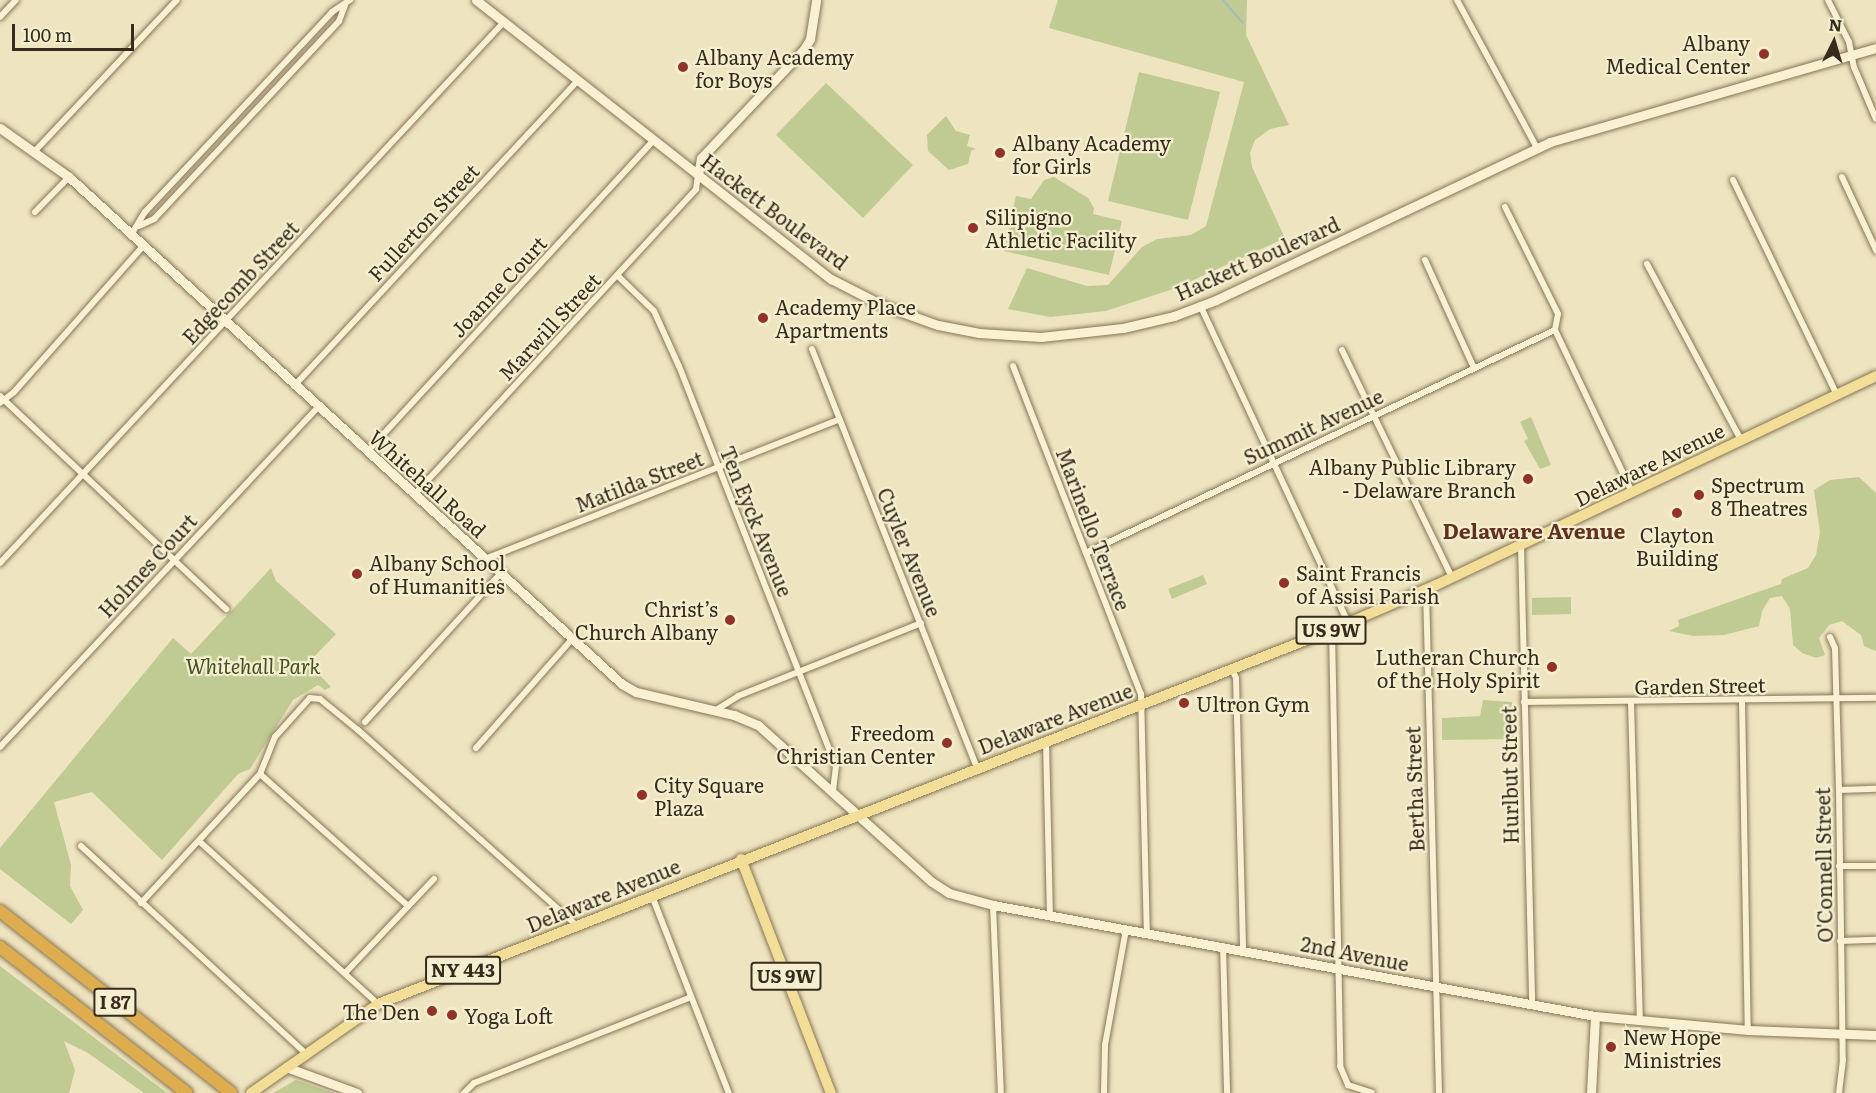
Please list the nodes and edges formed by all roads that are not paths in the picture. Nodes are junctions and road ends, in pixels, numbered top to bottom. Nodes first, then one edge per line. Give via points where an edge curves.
1 (16, 0) edge
2 (177, 0) edge
3 (476, 0) edge
4 (816, 0) edge
5 (1457, 0) edge
6 (1828, 0) edge
7 (347, 2) edge
8 (0, 17) edge
9 (504, 22) junction
10 (1876, 48) edge
11 (1851, 56) junction
12 (577, 81) junction
13 (1876, 119) edge
14 (0, 128) edge
15 (653, 141) junction
16 (1537, 148) junction
17 (35, 151) junction
18 (698, 175) junction
19 (69, 177) junction
20 (1842, 177) dead end
21 (1733, 180) dead end
22 (1504, 207) dead end
23 (35, 212) dead end
24 (139, 227) junction
25 (131, 234) junction
26 (143, 246) junction
27 (1876, 250) edge
28 (1425, 260) dead end
29 (1647, 264) dead end
30 (618, 276) junction
31 (1200, 305) junction
32 (226, 322) junction
33 (1555, 330) junction
34 (812, 349) dead end
35 (1342, 350) dead end
36 (1013, 366) dead end
37 (1474, 368) junction
38 (1876, 376) edge
39 (294, 386) junction
40 (1837, 395) junction
41 (1, 400) edge
42 (318, 407) junction
43 (1374, 416) junction
44 (838, 420) junction
45 (1741, 440) junction
46 (366, 452) junction
47 (1274, 464) junction
48 (718, 468) junction
49 (83, 475) junction
50 (1632, 492) junction
51 (413, 495) junction
52 (1521, 545) junction
53 (1086, 553) junction
54 (485, 559) junction
55 (174, 560) junction
56 (0, 563) edge
57 (501, 573) junction
58 (1452, 578) junction
59 (1426, 590) junction
60 (226, 609) dead end
61 (921, 623) junction
62 (1348, 623) junction
63 (1332, 630) junction
64 (1830, 637) dead end
65 (573, 638) junction
66 (1232, 669) junction
67 (799, 671) junction
68 (1876, 698) edge
69 (1836, 699) junction
70 (1742, 700) junction
71 (1524, 702) junction
72 (1631, 702) junction
73 (1142, 704) junction
74 (716, 711) junction
75 (365, 722) dead end
76 (1046, 741) junction
77 (0, 747) edge
78 (476, 748) dead end
79 (977, 768) junction
80 (260, 774) junction
81 (1876, 789) edge
82 (1839, 790) junction
83 (833, 791) junction
84 (859, 815) junction
85 (199, 841) junction
86 (81, 846) dead end
87 (741, 859) junction
88 (1839, 866) junction
89 (1876, 866) edge
90 (434, 879) dead end
91 (652, 896) junction
92 (141, 903) junction
93 (993, 905) junction
94 (408, 906) junction
95 (0, 911) edge
96 (1050, 916) junction
97 (576, 925) junction
98 (1126, 929) junction
99 (1147, 933) junction
100 (1876, 940) edge
101 (1840, 941) junction
102 (1223, 946) junction
103 (0, 947) edge
104 (1243, 950) junction
105 (1339, 969) junction
106 (346, 972) junction
107 (1436, 987) junction
108 (691, 998) junction
109 (378, 1004) junction
110 (1532, 1004) junction
111 (1595, 1016) junction
112 (1640, 1020) junction
113 (1748, 1030) junction
114 (1842, 1035) junction
115 (1876, 1035) edge
116 (305, 1053) junction
117 (286, 1067) junction
118 (187, 1093) edge
119 (231, 1093) edge
120 (251, 1093) edge
121 (357, 1093) edge
122 (464, 1093) edge
123 (729, 1093) edge
124 (831, 1093) edge
125 (1001, 1093) edge
126 (1104, 1093) edge
127 (1227, 1093) edge
128 (1372, 1093) edge
129 (1439, 1093) edge
130 (1591, 1093) edge
131 (1839, 1093) edge

1 - 8 street
2 - 17 street
3 - 9 street, Hackett Boulevard
4 - 18 street via 810,39 804,49 701,158
5 - 16 street
6 - 11 street via 1849,42
7 - 24 street via 332,12 153,203
7 - 24 street via 332,29 154,219
9 - 12 street, Hackett Boulevard
9 - 32 street, Edgecomb Street
10 - 11 street, Hackett Boulevard
11 - 13 street
11 - 16 street, Hackett Boulevard via 1596,127
12 - 15 street, Hackett Boulevard
12 - 39 street, Fullerton Street
14 - 17 street, Whitehall Road
15 - 18 street, Hackett Boulevard
15 - 46 street, Joanne Court
16 - 31 street, Hackett Boulevard
17 - 19 street, Whitehall Road
18 - 30 street, Marwill Street via 696,189
18 - 31 street, Hackett Boulevard via 831,279 882,305 938,325 979,333 1076,335 1123,328
19 - 23 street
19 - 25 street, Whitehall Road
20 - 27 street
21 - 40 street
22 - 33 street via 1558,314
24 - 25 street
25 - 26 street, Whitehall Road
26 - 32 street, Whitehall Road
26 - 41 street
28 - 37 street
29 - 45 street
30 - 48 street, Ten Eyck Avenue via 644,299 659,321
30 - 51 street, Marwill Street
31 - 47 street
32 - 39 street, Whitehall Road
32 - 49 street, Edgecomb Street
33 - 37 street, Summit Avenue
33 - 50 street
34 - 44 street, Cuyler Avenue
35 - 43 street
36 - 53 street, Marinello Terrace
37 - 43 street, Summit Avenue
38 - 40 main road, Delaware Avenue / US 9W
39 - 42 street, Whitehall Road
40 - 45 main road, Delaware Avenue / US 9W
41 - 49 street
42 - 46 street, Whitehall Road
42 - 55 street, Holmes Court
43 - 47 street, Summit Avenue
43 - 58 street
44 - 48 street, Matilda Street
44 - 61 street, Cuyler Avenue
45 - 50 main road, Delaware Avenue / US 9W
46 - 51 street, Whitehall Road
47 - 53 street, Summit Avenue
47 - 62 street
48 - 54 street, Matilda Street
48 - 67 street, Ten Eyck Avenue
49 - 55 street
49 - 56 street, Edgecomb Street
50 - 52 main road, Delaware Avenue / US 9W
51 - 54 street, Whitehall Road
52 - 58 main road, Delaware Avenue / US 9W
52 - 71 street, Hurlbut Street
53 - 73 street, Marinello Terrace
54 - 57 street, Whitehall Road
55 - 60 street
55 - 77 street, Holmes Court
57 - 65 street, Whitehall Road
57 - 75 street
58 - 59 main road, Delaware Avenue / US 9W
59 - 62 main road, Delaware Avenue / US 9W
59 - 107 street, Bertha Street
61 - 67 street
61 - 79 street, Cuyler Avenue
62 - 63 main road, Delaware Avenue / US 9W
63 - 66 main road, Delaware Avenue / US 9W
63 - 105 street
64 - 69 street, O'Connell Street via 1835,648
65 - 74 street, Whitehall Road via 636,692
65 - 78 street
66 - 73 main road, Delaware Avenue / US 9W
66 - 104 street via 1236,678
67 - 74 street via 738,696
67 - 83 street, Ten Eyck Avenue via 836,766
68 - 69 street, Garden Street
69 - 70 street, Garden Street
69 - 82 street, O'Connell Street
70 - 72 street, Garden Street
70 - 113 street
71 - 72 street, Garden Street
71 - 110 street, Hurlbut Street
72 - 112 street
73 - 76 main road, Delaware Avenue / US 9W
73 - 99 street, Marinello Terrace
74 - 83 street, Whitehall Road via 759,725
76 - 79 main road, Delaware Avenue / US 9W
76 - 96 street
79 - 84 main road, Delaware Avenue / US 9W
80 - 85 street
80 - 94 street
80 - 97 street via 283,726 310,698 320,699
81 - 82 street
82 - 88 street, O'Connell Street
83 - 84 street, Whitehall Road
84 - 87 main road, Delaware Avenue / US 9W
84 - 93 street, 2nd Avenue via 939,887 962,899
85 - 92 street
85 - 106 street
86 - 92 street
87 - 91 main road, Delaware Avenue / NY 443
87 - 124 main road, US 9W
88 - 89 street
88 - 101 street, O'Connell Street
90 - 94 street
91 - 97 main road, Delaware Avenue / NY 443
91 - 108 street
92 - 116 street
93 - 96 street, 2nd Avenue
93 - 125 street
94 - 106 street
95 - 119 highway, I 87
96 - 98 street, 2nd Avenue
97 - 109 main road, Delaware Avenue / NY 443
98 - 99 street, 2nd Avenue
98 - 126 street via 1105,1045
99 - 102 street, 2nd Avenue
100 - 101 street
101 - 114 street, O'Connell Street
102 - 104 street, 2nd Avenue
102 - 127 street
103 - 118 highway, I 87
104 - 105 street, 2nd Avenue
105 - 107 street, 2nd Avenue
105 - 128 street via 1340,1066 1345,1082
106 - 109 street
107 - 110 street, 2nd Avenue
107 - 129 street, Bertha Street
108 - 122 street via 474,1083
108 - 123 street
109 - 116 main road, Delaware Avenue / NY 443
110 - 111 street, 2nd Avenue
111 - 112 street, 2nd Avenue
111 - 130 street
112 - 113 street, 2nd Avenue
113 - 114 street, 2nd Avenue
114 - 115 street, 2nd Avenue
114 - 131 street, O'Connell Street
116 - 117 main road, Delaware Avenue / NY 443
117 - 120 main road, Delaware Avenue / NY 443
117 - 121 street

